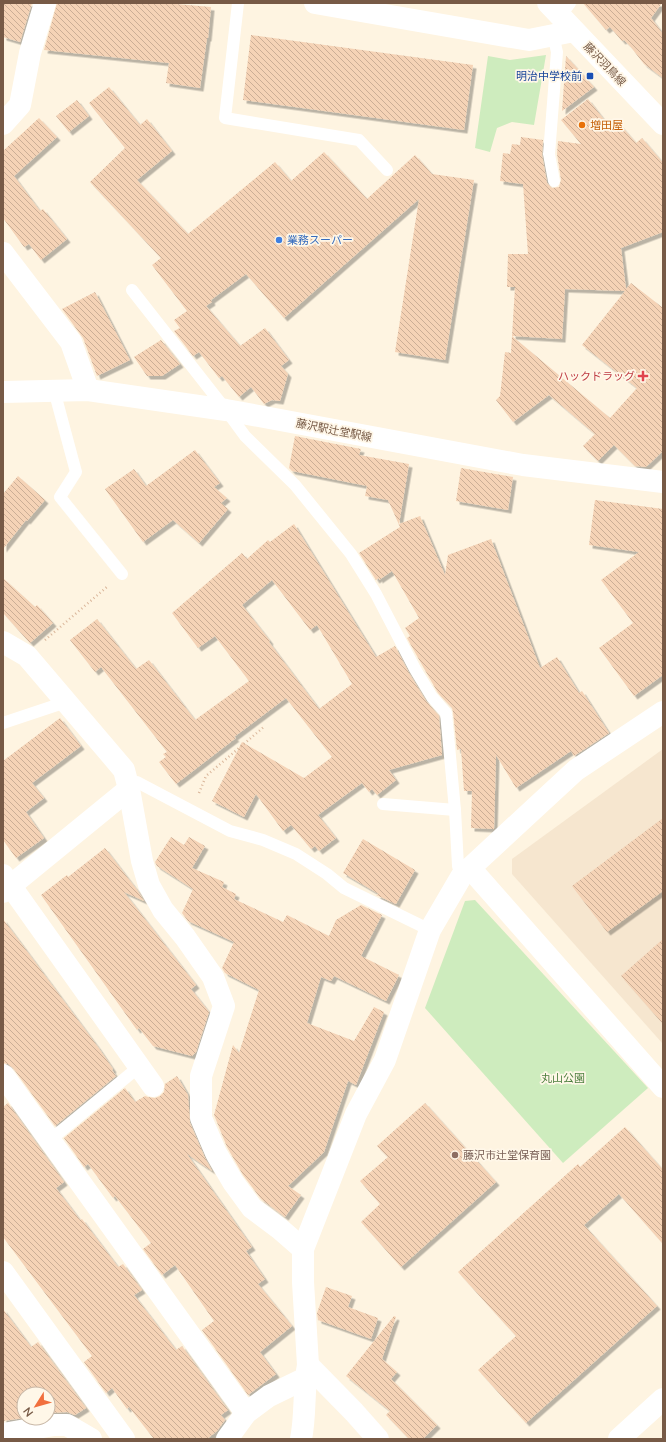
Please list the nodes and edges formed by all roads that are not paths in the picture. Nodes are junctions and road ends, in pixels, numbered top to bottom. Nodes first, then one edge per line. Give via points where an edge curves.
1 (45, 3) edge
2 (238, 3) edge
3 (315, 3) edge
4 (561, 18) edge
5 (3, 124) edge
6 (663, 124) edge
7 (387, 170) dead end
8 (554, 181) dead end
9 (3, 253) edge
10 (132, 290) dead end
11 (54, 390) junction
12 (88, 390) junction
13 (3, 392) edge
14 (226, 410) junction
15 (663, 482) edge
16 (122, 574) road end
17 (3, 642) edge
18 (66, 702) junction
19 (663, 712) edge
20 (3, 723) edge
21 (129, 789) junction
22 (383, 804) dead end
23 (455, 810) junction
24 (466, 873) junction
25 (6, 884) edge
26 (430, 930) junction
27 (140, 1066) junction
28 (3, 1075) edge
29 (153, 1086) dead end
30 (663, 1087) edge
31 (50, 1140) junction
32 (303, 1249) junction
33 (3, 1272) edge
34 (307, 1372) junction
35 (663, 1399) edge
36 (246, 1413) junction
37 (3, 1434) edge
38 (91, 1439) edge
39 (124, 1439) edge
40 (227, 1439) edge
41 (301, 1439) edge
42 (378, 1439) edge
43 (619, 1439) edge

1 - 5 street via 30,53 20,105
2 - 7 lane via 225,118 359,140
3 - 4 street via 529,40
4 - 6 street, 藤沢羽鳥線
4 - 8 lane via 549,154
9 - 12 street via 71,342
10 - 14 lane
11 - 12 street, 藤沢駅辻堂駅線
11 - 13 street, 藤沢駅辻堂駅線
11 - 16 lane via 76,472 60,497
12 - 14 street, 藤沢駅辻堂駅線
14 - 15 street, 藤沢駅辻堂駅線 via 523,465
14 - 23 lane via 245,436 295,485 351,554 376,594 415,669 446,713
17 - 18 street via 27,656
18 - 20 lane
18 - 21 street via 124,770
19 - 24 street via 576,770
21 - 25 street
21 - 26 lane via 137,782 230,831 263,840 296,854 344,888
21 - 32 street via 149,885 163,910 212,977 224,1006 201,1076 202,1118 216,1153 252,1208
22 - 23 lane
23 - 24 lane via 458,866
24 - 26 street
24 - 30 street
25 - 27 street
26 - 32 street via 385,1060 356,1114
27 - 29 street
27 - 31 lane
28 - 31 street
31 - 36 street
32 - 34 street
33 - 39 street
34 - 36 street
34 - 41 street
34 - 42 street via 354,1412
35 - 43 street
36 - 40 street
37 - 38 street via 67,1425

